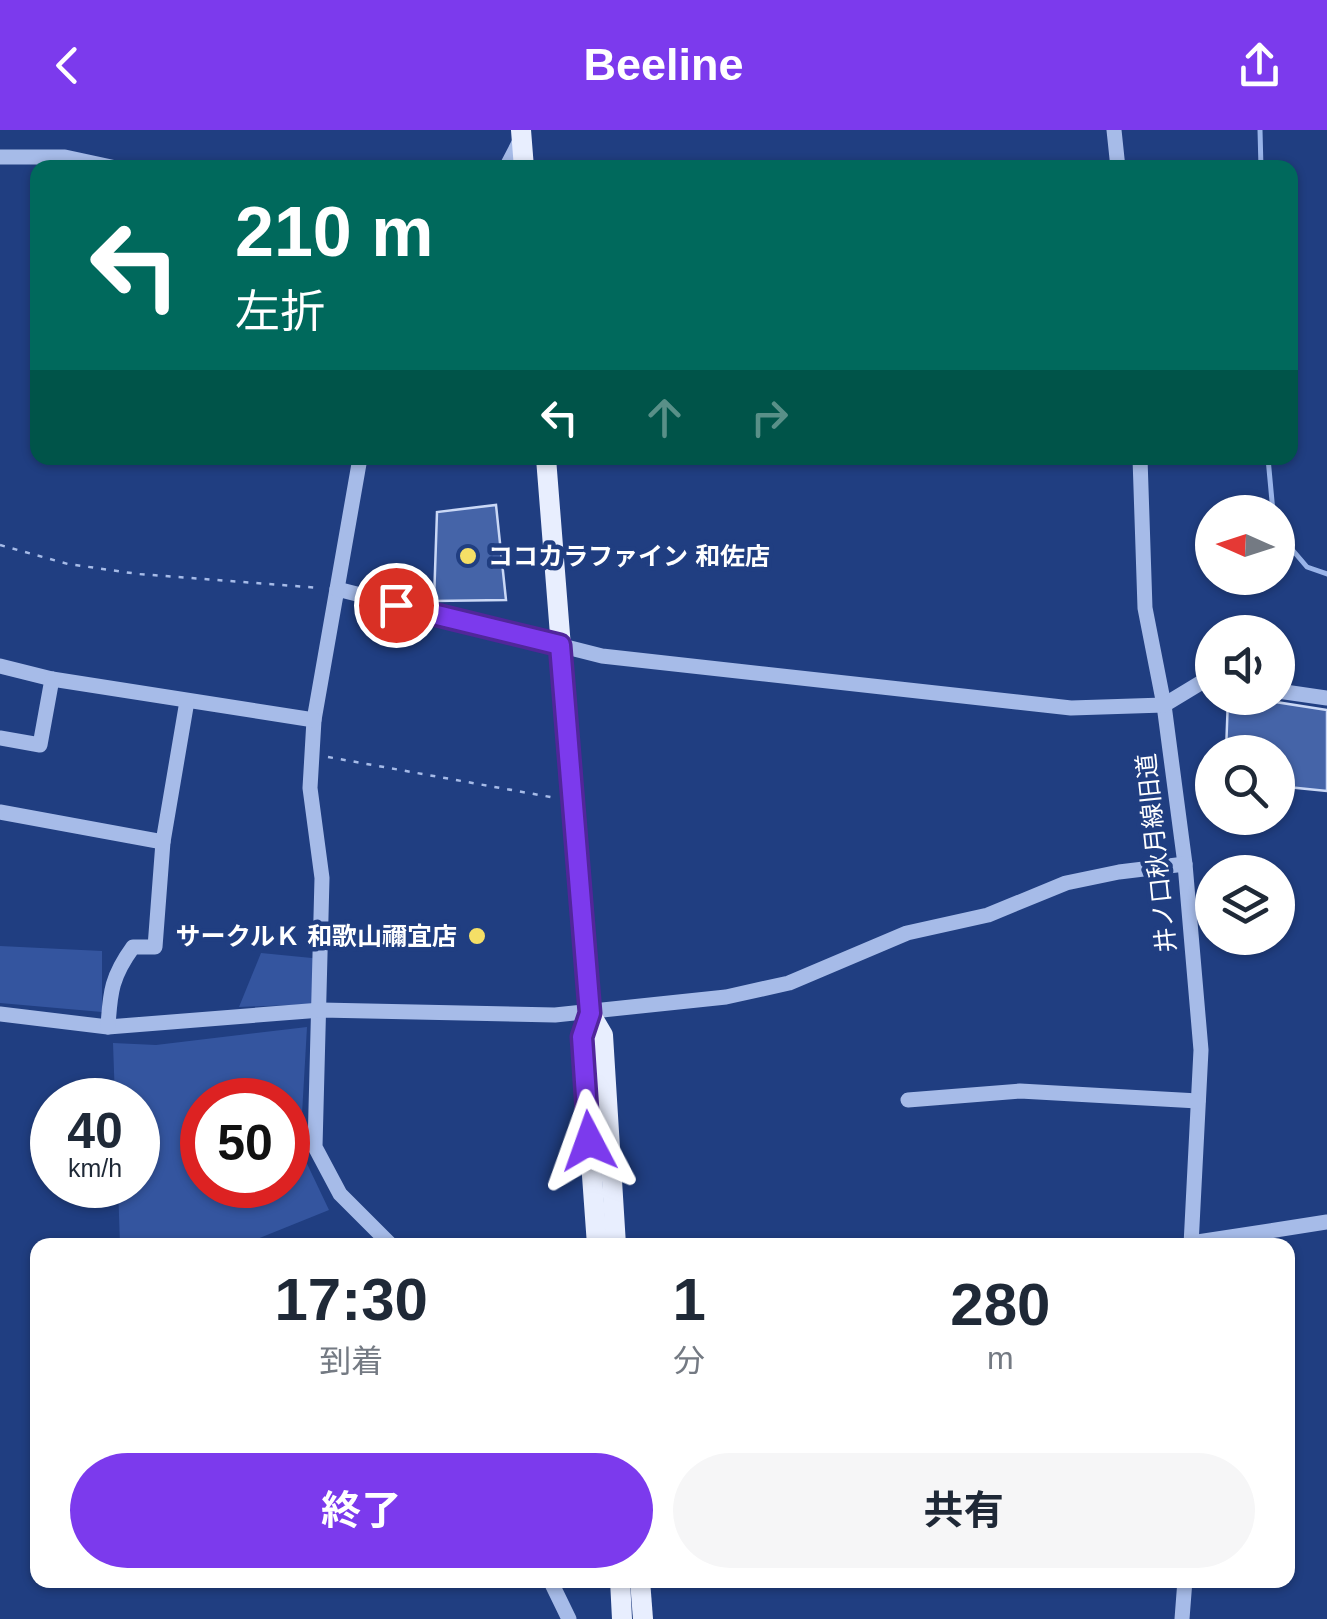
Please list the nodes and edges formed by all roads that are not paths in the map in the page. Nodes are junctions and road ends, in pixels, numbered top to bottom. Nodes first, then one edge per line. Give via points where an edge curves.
1 (1114, 130) edge
2 (522, 133) edge
3 (0, 158) edge
4 (79, 160) edge
5 (510, 160) edge
6 (524, 160) edge
7 (1117, 160) edge
8 (359, 465) edge
9 (547, 465) edge
10 (1140, 465) edge
11 (338, 589) junction
12 (560, 645) junction
13 (0, 666) edge
14 (52, 679) junction
15 (1195, 686) edge
16 (1295, 694) edge
17 (1327, 698) edge
18 (187, 701) junction
19 (1164, 705) junction
20 (314, 720) junction
21 (0, 738) edge
22 (0, 812) edge
23 (163, 842) junction
24 (1184, 864) junction
25 (321, 1010) junction
26 (590, 1013) junction
27 (0, 1014) edge
28 (108, 1027) junction
29 (908, 1100) dead end
30 (1198, 1102) junction
31 (1327, 1222) edge
32 (384, 1238) edge
33 (596, 1238) edge
34 (616, 1238) edge
35 (1191, 1238) edge
36 (1228, 1238) edge
37 (554, 1588) edge
38 (620, 1588) edge
39 (640, 1588) edge
40 (1184, 1588) edge
41 (569, 1619) edge
42 (622, 1619) edge
43 (642, 1619) edge
44 (1182, 1619) edge

1 - 7 street
2 - 5 street
2 - 6 main road
3 - 4 street
8 - 11 street
9 - 12 main road
10 - 19 street, 井ノ口秋月線旧道 via 1146,608
11 - 12 street
11 - 20 street
12 - 19 street via 602,656 1072,708
12 - 26 main road
13 - 14 street
14 - 18 street
14 - 21 street via 40,745
15 - 19 street
16 - 17 street
18 - 20 street
18 - 23 street
19 - 24 street, 井ノ口秋月線旧道
20 - 25 street via 310,788 322,878
22 - 23 street
23 - 28 street via 154,948 133,947 120,965 110,987
24 - 26 street via 1066,882 988,915 907,933 790,984
24 - 30 street, 井ノ口秋月線旧道 via 1201,1050
25 - 26 street
25 - 28 street
25 - 32 street via 316,1147 340,1194
26 - 33 main road via 582,1037
26 - 34 main road via 603,1035
27 - 28 street
29 - 30 street via 1020,1091
30 - 35 street, 井ノ口秋月線旧道
31 - 36 street
37 - 41 street
38 - 42 main road
39 - 43 main road
40 - 44 street

